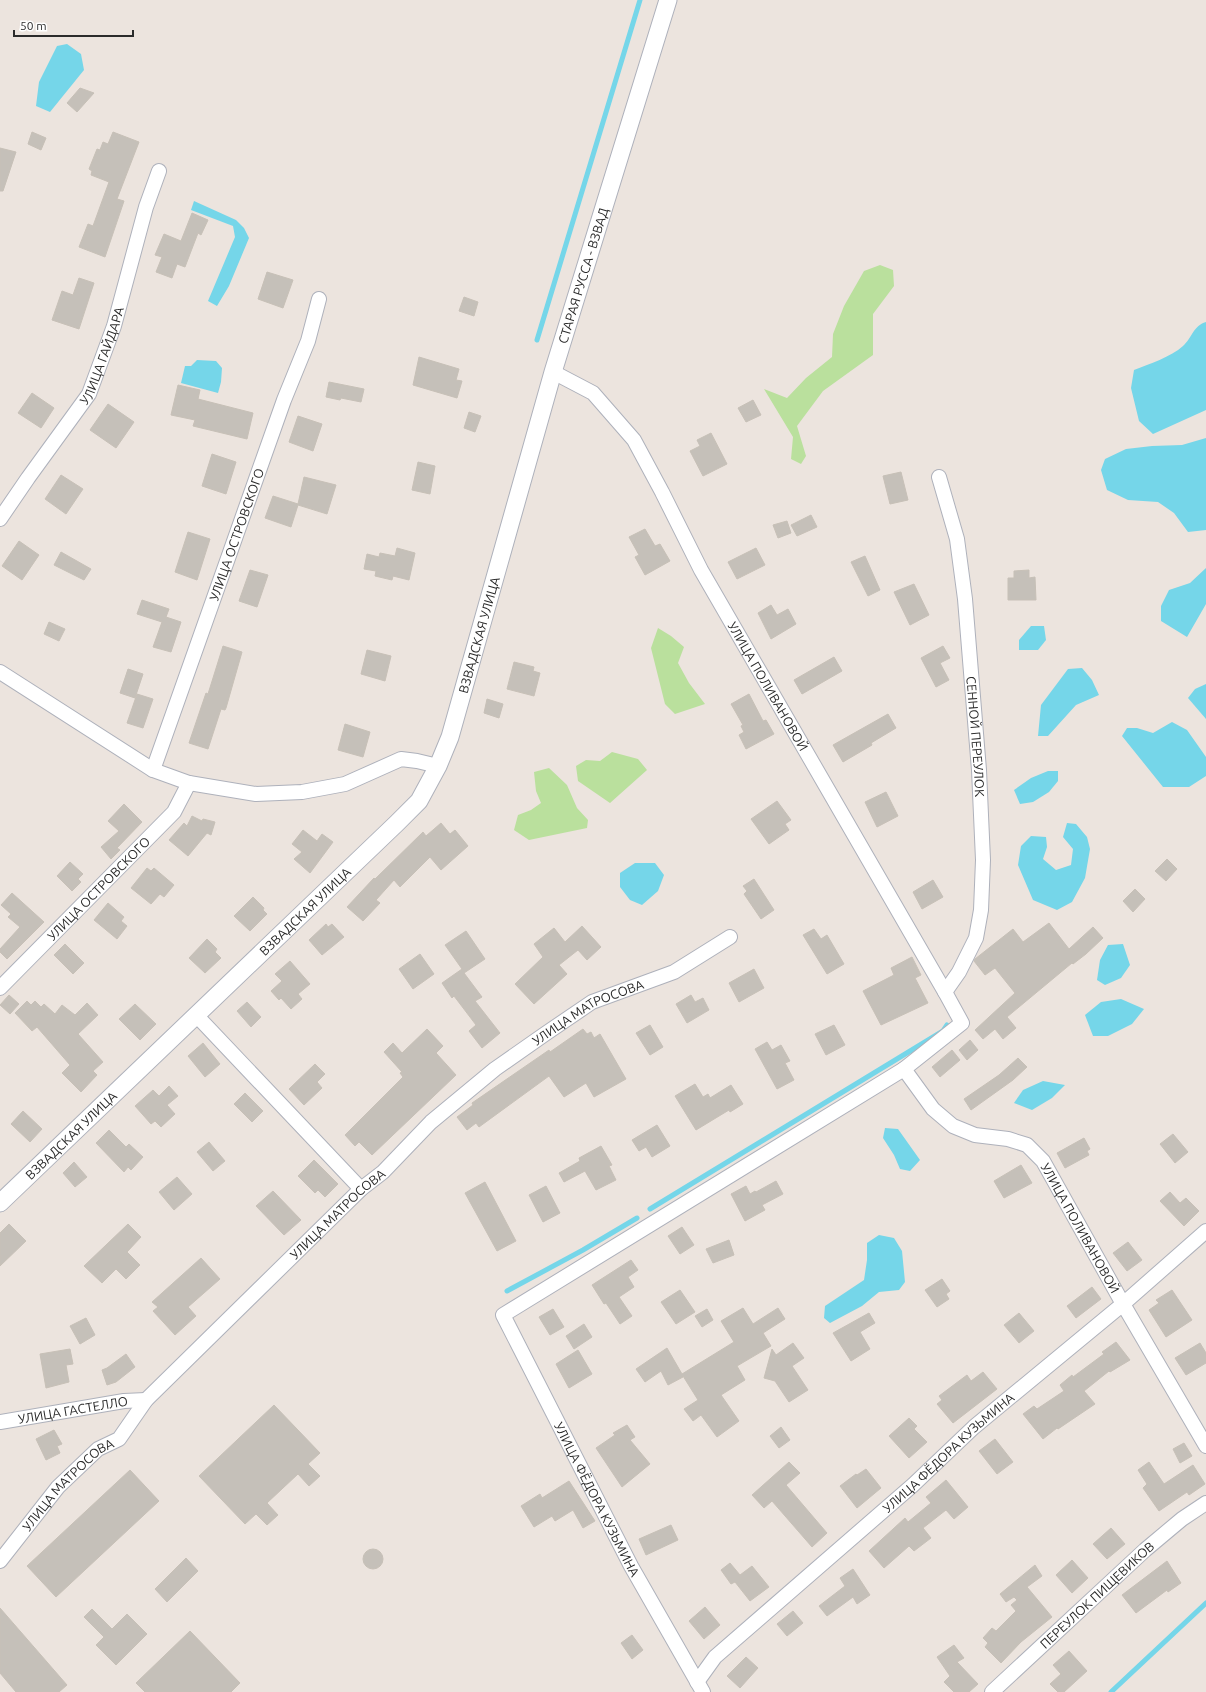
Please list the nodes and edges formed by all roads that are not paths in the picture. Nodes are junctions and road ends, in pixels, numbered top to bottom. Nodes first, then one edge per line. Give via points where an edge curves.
1 (668, 0) edge
2 (159, 171) dead end
3 (319, 299) dead end
4 (553, 372) junction
5 (939, 477) dead end
6 (0, 519) edge
7 (502, 552) joint
8 (0, 672) edge
9 (438, 766) junction
10 (153, 770) junction
11 (189, 783) junction
12 (730, 937) dead end
13 (0, 988) edge
14 (946, 992) junction
15 (196, 1015) junction
16 (904, 1069) junction
17 (361, 1189) junction
18 (0, 1203) edge
19 (1206, 1231) edge
20 (1123, 1304) junction
21 (146, 1400) junction
22 (0, 1422) edge
23 (1206, 1446) edge
24 (1206, 1503) edge
25 (0, 1560) edge
26 (700, 1687) edge
27 (992, 1692) edge

1 - 4 street, СТАРАЯ РУССА - ВЗВАД
2 - 6 street, УЛИЦА ГАЙДАРА via 146,207 114,326 89,394
3 - 10 street, УЛИЦА ОСТРОВСКОГО via 308,341 284,400
4 - 7 street, СТАРАЯ РУССА - ВЗВАД
4 - 14 street, УЛИЦА ПОЛИВАНОВОЙ via 593,393 634,440 705,577
5 - 14 street, СЕННОЙ ПЕРЕУЛОК via 957,539 965,599 979,770 983,860 981,910 976,938
7 - 9 street, ВЗВАДСКАЯ УЛИЦА via 450,737
8 - 10 street
9 - 11 street via 401,759 345,784 302,792 256,794
9 - 15 street, ВЗВАДСКАЯ УЛИЦА via 419,801
10 - 11 street
11 - 13 street, УЛИЦА ОСТРОВСКОГО via 174,812
12 - 17 street, УЛИЦА МАТРОСОВА via 674,972 592,1002 550,1030 495,1069 431,1122 383,1172
14 - 16 street, УЛИЦА ПОЛИВАНОВОЙ via 962,1023
15 - 17 street
15 - 18 street, ВЗВАДСКАЯ УЛИЦА
16 - 20 street, УЛИЦА ПОЛИВАНОВОЙ via 933,1109 953,1126 975,1135 1008,1139 1027,1145 1043,1161
16 - 26 street, УЛИЦА ФЁДОРА КУЗЬМИНА via 503,1315 631,1566
17 - 21 street, УЛИЦА МАТРОСОВА
19 - 20 street, УЛИЦА ФЁДОРА КУЗЬМИНА
20 - 23 street, УЛИЦА ПОЛИВАНОВОЙ
20 - 26 street, УЛИЦА ФЁДОРА КУЗЬМИНА via 974,1427 913,1485 715,1657
21 - 22 street, УЛИЦА ГАСТЕЛЛО via 124,1401
21 - 25 street, УЛИЦА МАТРОСОВА via 119,1439 98,1450 58,1487
24 - 27 street, ПЕРЕУЛОК ПИЩЕВИКОВ via 1145,1550

